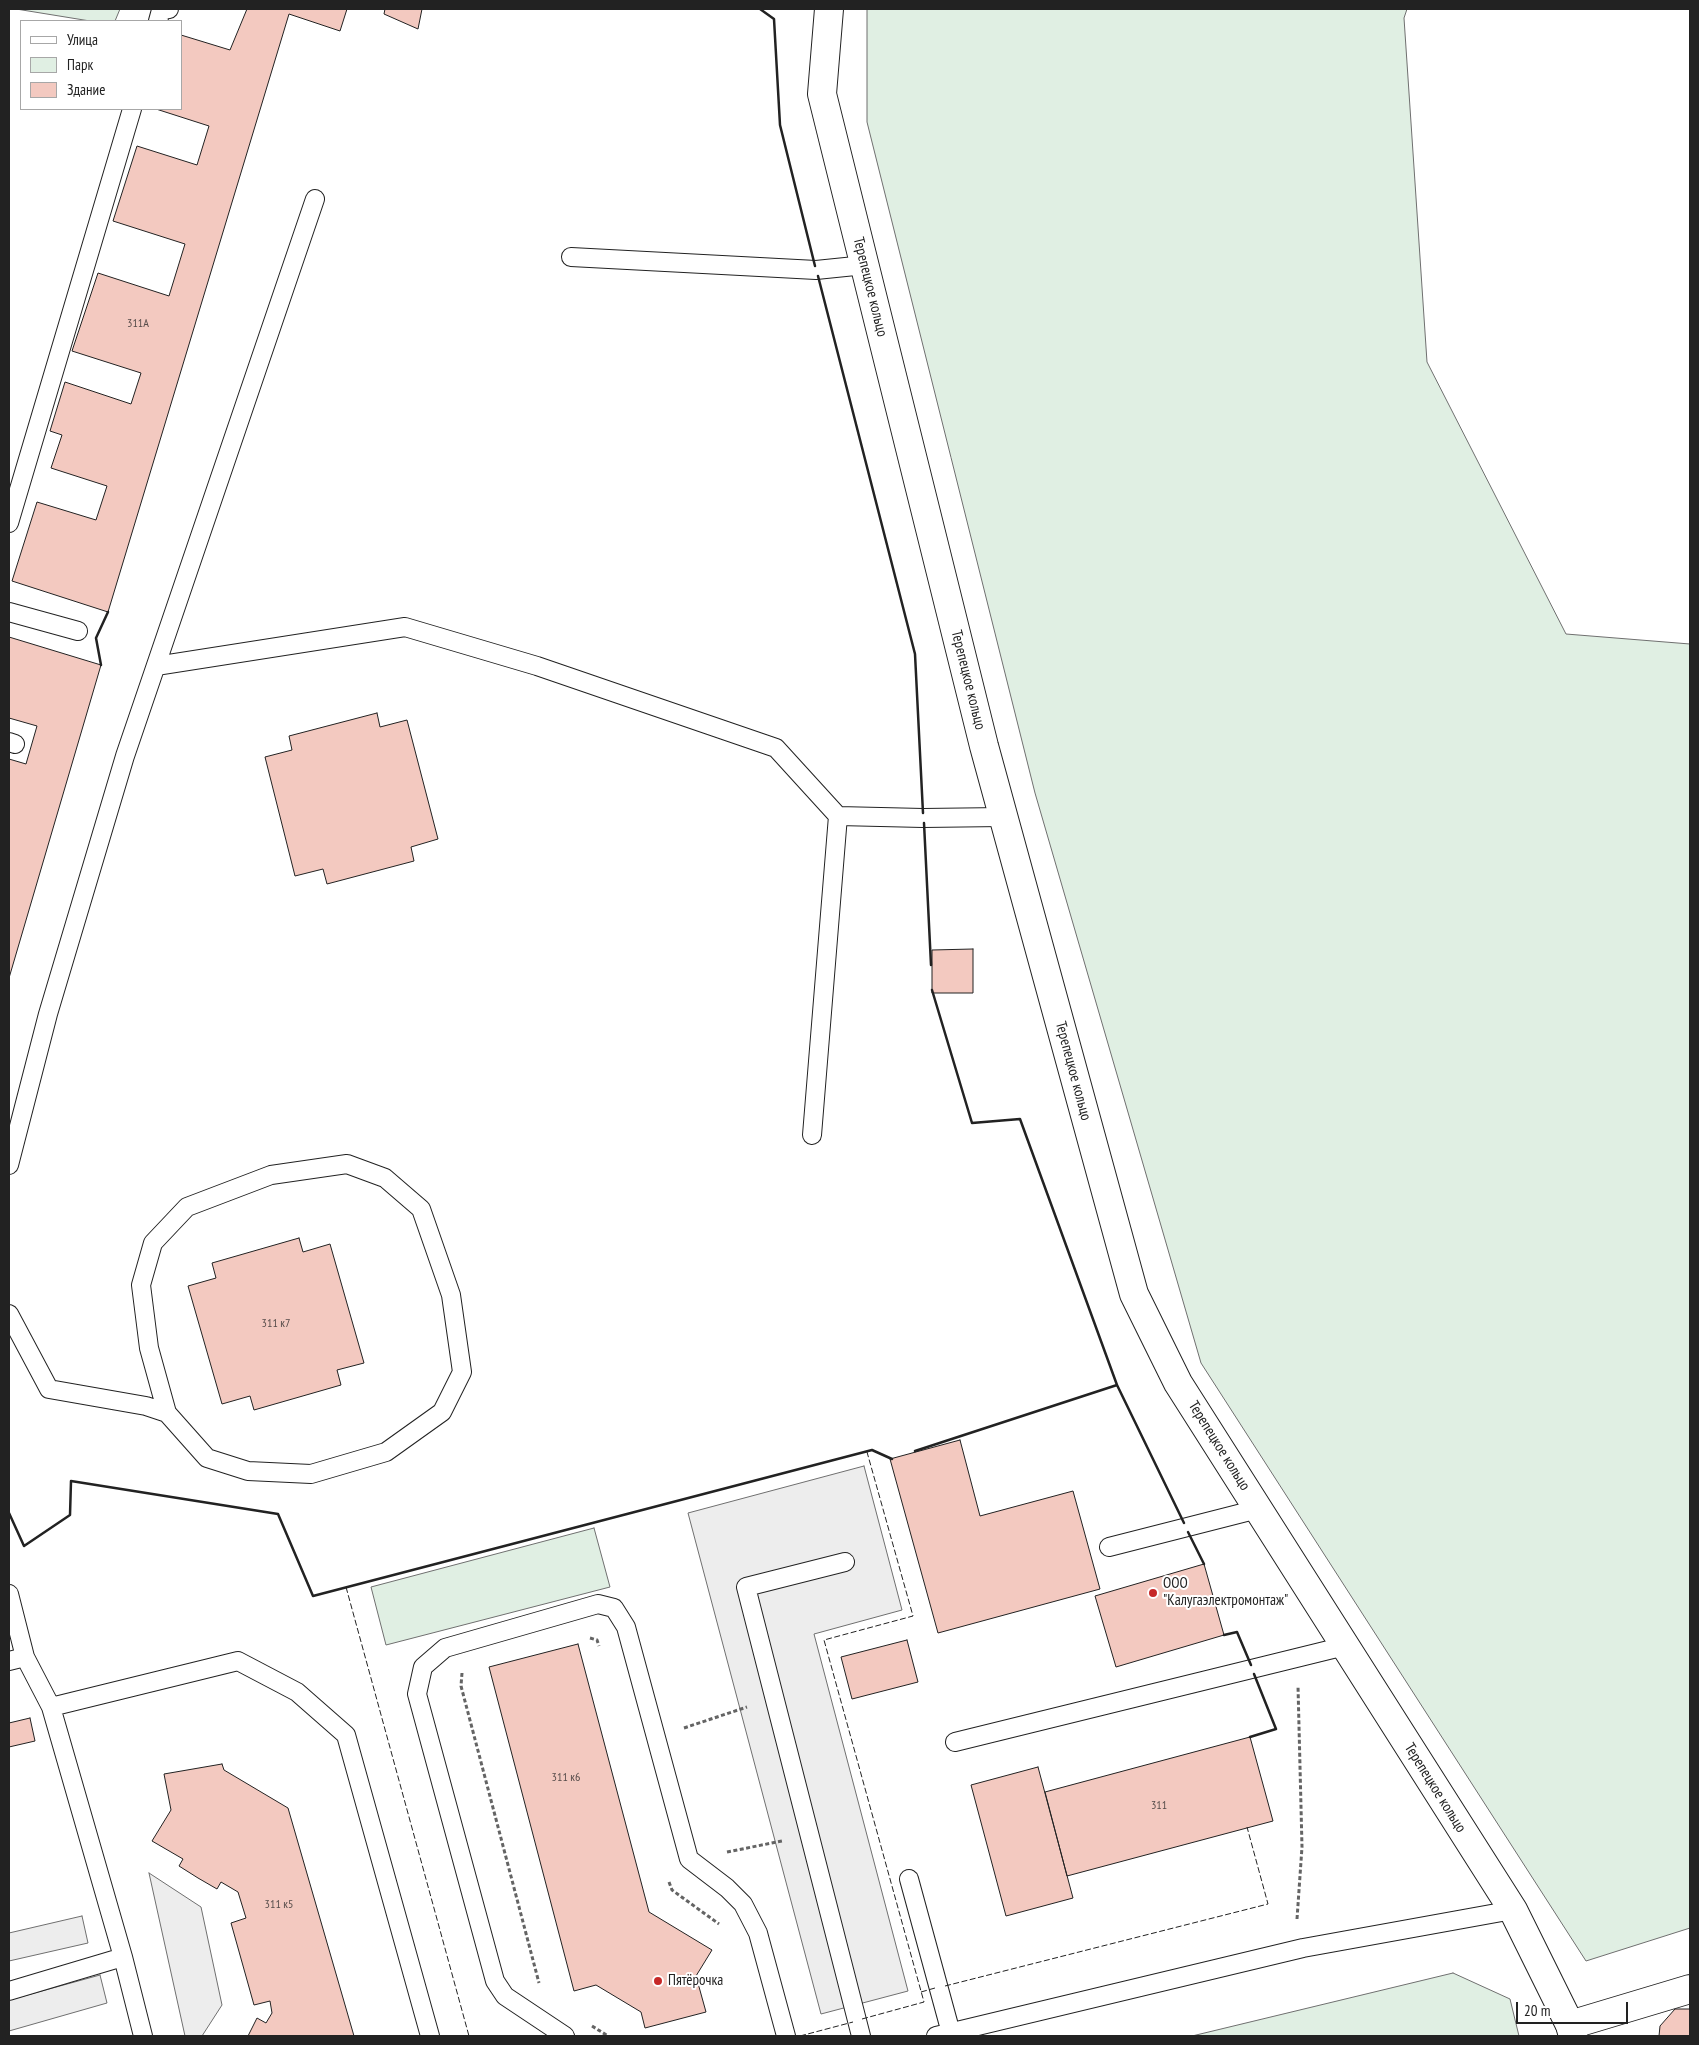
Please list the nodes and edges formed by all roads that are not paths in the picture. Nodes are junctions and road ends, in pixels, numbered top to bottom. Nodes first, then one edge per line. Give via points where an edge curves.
1 (829, 9) edge
2 (132, 110) edge
3 (316, 199) dead end
4 (571, 257) dead end
5 (865, 265) junction
6 (9, 523) edge
7 (9, 612) edge
8 (78, 631) dead end
9 (156, 666) junction
10 (838, 816) junction
11 (1003, 817) junction
12 (812, 1134) dead end
13 (9, 1166) edge
14 (9, 1314) edge
15 (167, 1413) junction
16 (1258, 1508) junction
17 (1109, 1548) dead end
18 (845, 1562) dead end
19 (9, 1594) edge
20 (1345, 1646) junction
21 (17, 1659) edge
22 (52, 1708) junction
23 (955, 1742) dead end
24 (909, 1879) dead end
25 (1513, 1910) junction
26 (123, 1957) junction
27 (1690, 1989) edge
28 (9, 1991) edge
29 (1571, 2030) edge
30 (944, 2034) edge
31 (143, 2036) edge
32 (430, 2036) edge
33 (565, 2036) edge
34 (786, 2036) edge
35 (861, 2036) edge

1 - 5 street, Терепецкое кольцо via 822,94
2 - 6 lane
3 - 9 lane
4 - 5 lane via 816,270
5 - 11 street, Терепецкое кольцо
7 - 8 lane
9 - 10 lane via 405,627 538,666 776,748
9 - 13 lane via 125,756 48,1014
10 - 11 lane
10 - 12 lane
11 - 16 street, Терепецкое кольцо via 1134,1294 1178,1383
14 - 15 lane via 49,1389 146,1406
15 - 15 lane via 149,1348 141,1285 153,1243 187,1207 271,1175 346,1164 385,1178 421,1209 451,1295 462,1372 442,1412 386,1452 311,1474 248,1471 207,1458
16 - 17 lane
16 - 20 street, Терепецкое кольцо
18 - 35 lane via 746,1587
19 - 21 lane
20 - 23 lane
20 - 25 street, Терепецкое кольцо
21 - 22 lane
22 - 26 lane
22 - 32 lane via 238,1661 297,1692 346,1735
24 - 30 lane
25 - 29 street, Терепецкое кольцо
25 - 30 lane via 1303,1948
26 - 28 lane
26 - 31 lane
27 - 29 street
33 - 34 lane via 505,1996 495,1980 417,1694 423,1668 445,1648 598,1604 614,1608 626,1627 689,1859 743,1904 758,1933

